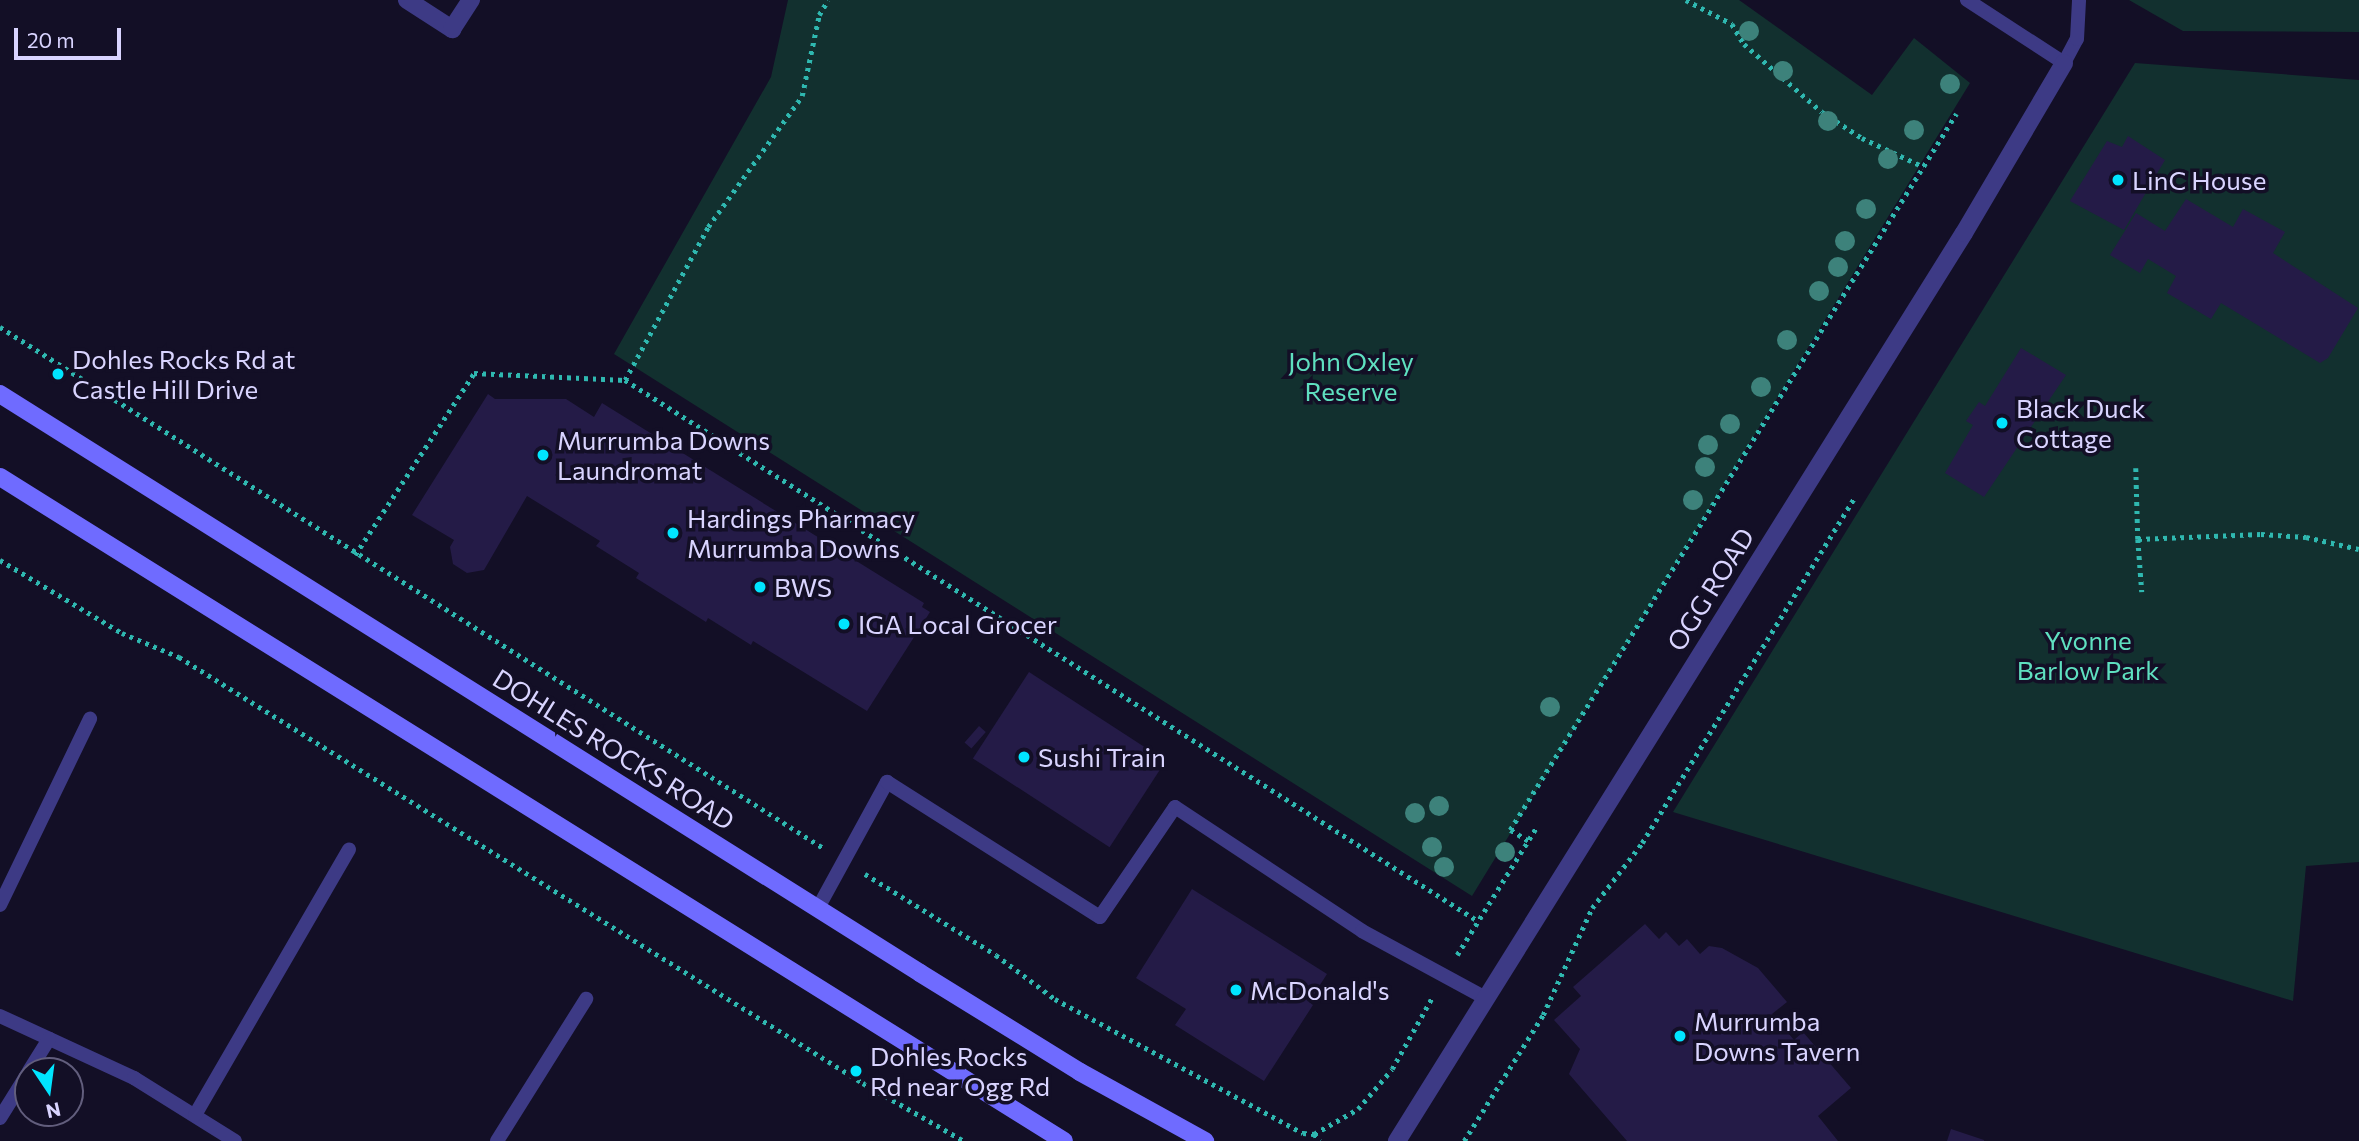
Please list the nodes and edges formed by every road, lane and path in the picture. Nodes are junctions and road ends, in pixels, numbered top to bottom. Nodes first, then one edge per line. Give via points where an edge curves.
1 (407, 0) edge
2 (471, 0) edge
3 (828, 0) edge
4 (1686, 0) edge
5 (1967, 0) edge
6 (2079, 0) edge
7 (2064, 63) junction
8 (1956, 114) dead end
9 (1924, 167) junction
10 (0, 327) edge
11 (625, 380) junction
12 (0, 394) edge
13 (2136, 468) dead end
14 (0, 477) edge
15 (1854, 499) dead end
16 (2138, 540) junction
17 (2359, 549) edge
18 (355, 555) junction
19 (0, 560) edge
20 (2142, 592) dead end
21 (90, 719) dead end
22 (1536, 828) dead end
23 (1528, 841) junction
24 (349, 849) dead end
25 (841, 859) junction
26 (0, 905) edge
27 (818, 908) junction
28 (1478, 921) junction
29 (1443, 978) junction
30 (586, 999) dead end
31 (1487, 999) junction
32 (0, 1016) edge
33 (49, 1039) junction
34 (38, 1057) edge
35 (14, 1096) edge
36 (195, 1115) junction
37 (0, 1118) edge
38 (1303, 1133) junction
39 (1314, 1134) junction
40 (235, 1141) edge
41 (498, 1141) edge
42 (964, 1141) edge
43 (1064, 1141) edge
44 (1205, 1141) edge
45 (1299, 1141) edge
46 (1320, 1141) edge
47 (1397, 1141) edge
48 (1464, 1141) edge

1 - 2 street via 452,29
3 - 11 path via 819,15 802,96 708,227
4 - 9 path via 1732,24 1744,44 1822,112 1862,138
5 - 7 lane
6 - 7 lane via 2077,39
7 - 31 street, OGG ROAD via 1964,233
8 - 9 path
9 - 23 path via 1510,830
10 - 18 path
11 - 18 path via 474,373
11 - 28 path
12 - 27 main road, DOHLES ROCKS ROAD
13 - 16 path
14 - 43 main road
15 - 48 path via 1642,843 1592,908 1543,1015
16 - 17 path via 2261,534 2306,537
16 - 20 path
18 - 25 path
19 - 42 path via 122,633 179,657 863,1083
21 - 26 lane
22 - 23 path
23 - 28 path
24 - 36 lane
25 - 27 lane
25 - 29 lane via 887,782 1100,917 1175,807 1362,932
25 - 38 path via 996,955 1055,999
27 - 44 main road, DOHLES ROCKS ROAD via 1080,1072
28 - 29 path
29 - 31 lane
29 - 39 path via 1392,1069 1358,1109
30 - 41 lane
31 - 47 street, OGG ROAD
32 - 33 lane
33 - 34 lane
33 - 36 lane via 134,1078
35 - 37 lane
36 - 40 lane
38 - 39 path
38 - 45 path
39 - 46 path

